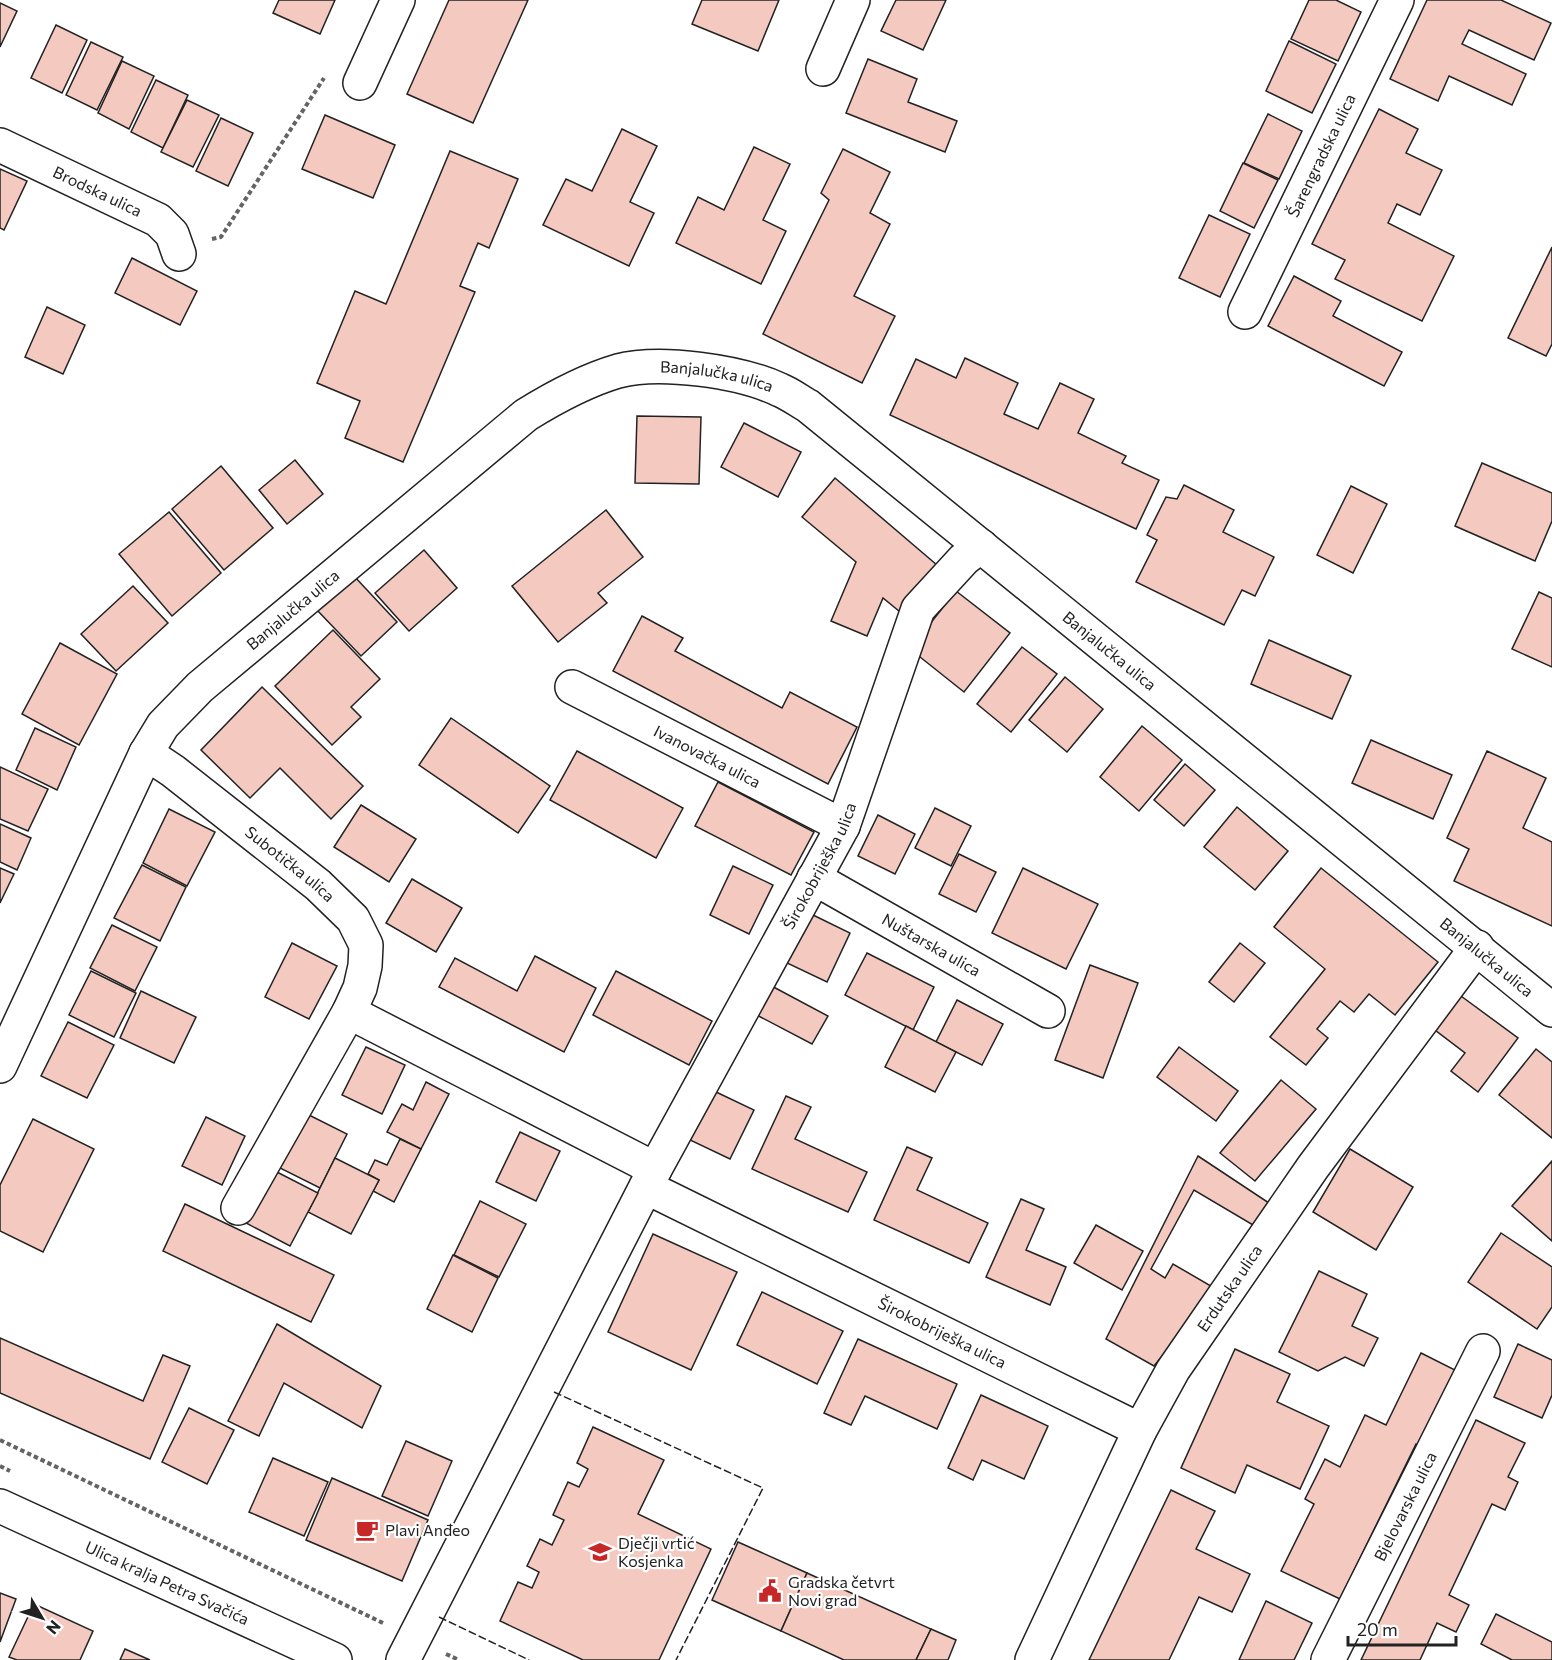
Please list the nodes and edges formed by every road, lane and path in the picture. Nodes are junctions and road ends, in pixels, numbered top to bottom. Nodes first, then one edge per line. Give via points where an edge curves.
1 (398, 0) edge
2 (853, 0) edge
3 (1397, 0) edge
4 (823, 69) dead end
5 (329, 70) dead end
6 (360, 83) dead end
7 (0, 145) edge
8 (176, 244) joint
9 (1245, 312) dead end
10 (981, 546) junction
11 (572, 687) dead end
12 (146, 753) junction
13 (843, 826) junction
14 (814, 878) junction
15 (1477, 947) junction
16 (1552, 1010) edge
17 (349, 1011) junction
18 (1048, 1011) dead end
19 (0, 1066) edge
20 (650, 1178) junction
21 (238, 1208) dead end
22 (1483, 1351) dead end
23 (1140, 1430) junction
24 (0, 1440) edge
25 (0, 1506) edge
26 (409, 1649) edge
27 (334, 1660) edge
28 (459, 1660) edge
29 (1032, 1660) edge
30 (1328, 1660) edge

1 - 6 street
2 - 4 street
3 - 9 street, Šarengradska ulica
5 - 8 path via 221,237
7 - 8 street, Brodska ulica via 158,220
10 - 12 street, Banjalučka ulica via 808,406 780,390 742,377 695,370 647,367 619,371 557,395 526,415 200,687 163,725
10 - 13 street, Širokobriješka ulica via 918,609
10 - 15 street, Banjalučka ulica
11 - 13 street, Ivanovačka ulica
12 - 17 street, Subotička ulica via 318,885 353,919 366,945 360,988
12 - 19 street, Banjalučka ulica
13 - 14 street, Širokobriješka ulica
14 - 18 street, Nuštarska ulica
14 - 20 street, Širokobriješka ulica
15 - 16 street, Banjalučka ulica
15 - 23 street, Erdutska ulica via 1313,1167 1173,1370
17 - 20 street
17 - 21 street, Subotička ulica
20 - 23 street, Širokobriješka ulica
20 - 26 street, Širokobriješka ulica
22 - 30 street, Bjelovarska ulica
23 - 29 street, Erdutska ulica
24 - 26 path
25 - 27 street, Ulica kralja Petra Svačića
26 - 28 path

